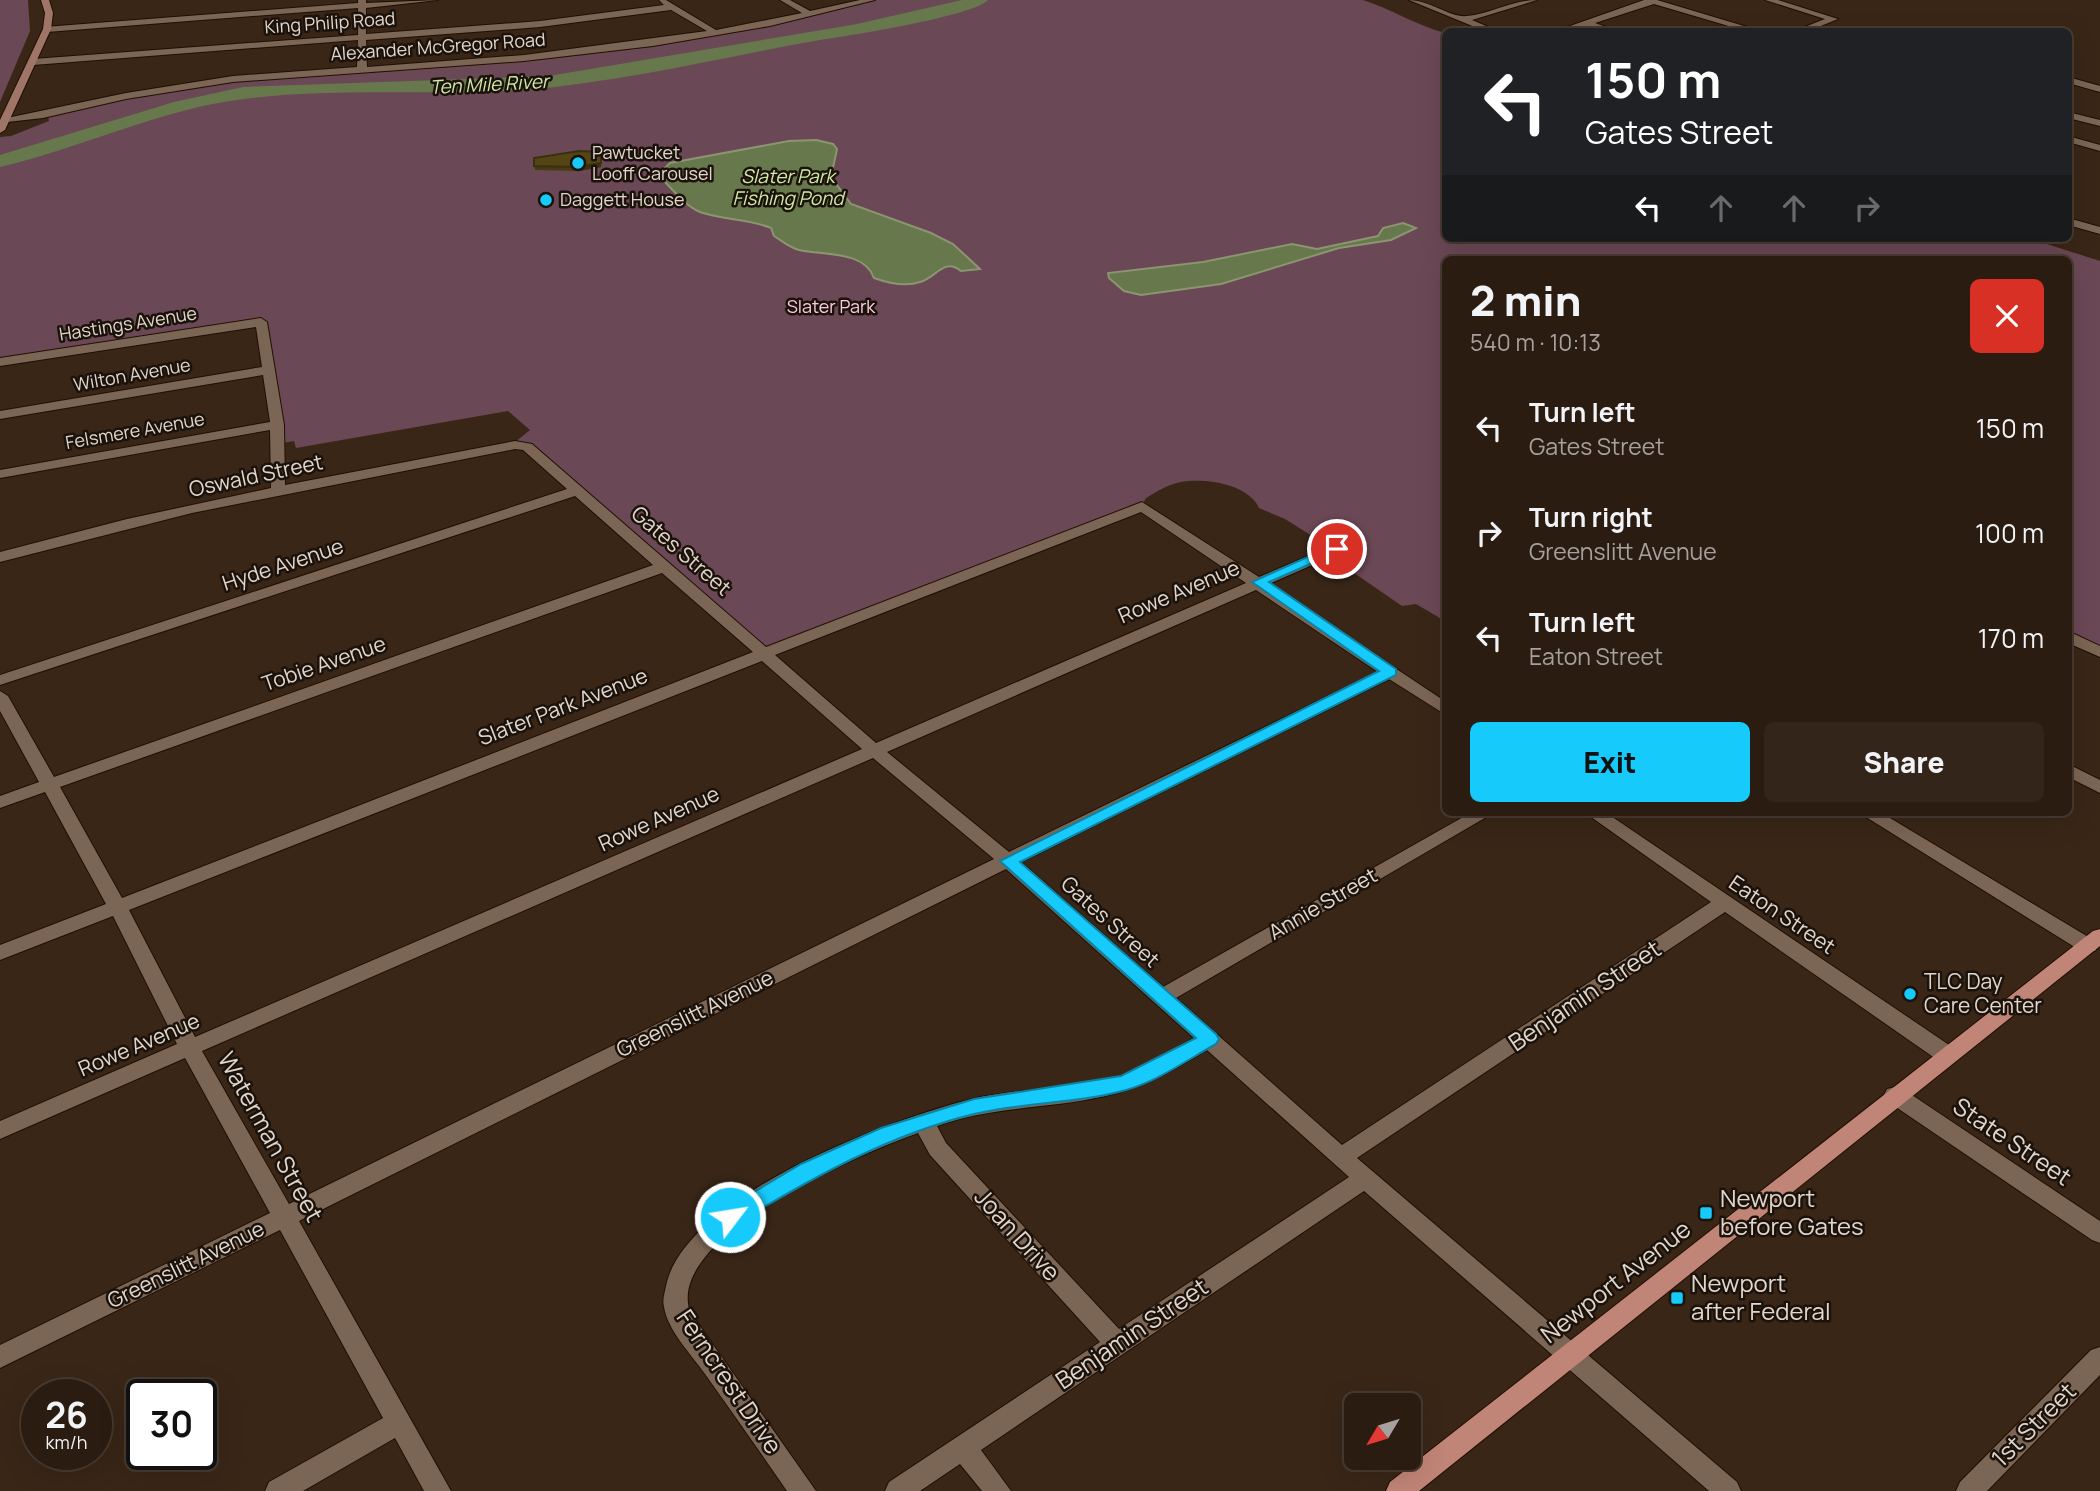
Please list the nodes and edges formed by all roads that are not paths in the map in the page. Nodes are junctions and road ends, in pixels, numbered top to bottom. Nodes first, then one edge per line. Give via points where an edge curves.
1 (45, 0) edge
2 (434, 0) edge
3 (660, 0) edge
4 (784, 0) edge
5 (871, 0) edge
6 (1533, 0) edge
7 (1769, 0) edge
8 (1419, 1) edge
9 (1650, 1) edge
10 (362, 2) edge
11 (671, 7) junction
12 (809, 14) junction
13 (1463, 20) junction
14 (1587, 23) junction
15 (1485, 28) edge
16 (1570, 28) edge
17 (1603, 28) edge
18 (1746, 28) edge
19 (1808, 28) edge
20 (47, 29) junction
21 (716, 33) junction
22 (362, 36) junction
23 (33, 62) junction
24 (362, 69) junction
25 (2072, 81) edge
26 (2100, 89) edge
27 (2072, 116) edge
28 (7, 119) junction
29 (2100, 123) edge
30 (0, 130) edge
31 (2072, 140) edge
32 (2100, 148) edge
33 (2072, 222) edge
34 (2100, 231) edge
35 (0, 362) edge
36 (269, 370) junction
37 (0, 415) edge
38 (277, 425) junction
39 (522, 445) joint
40 (0, 474) edge
41 (579, 490) junction
42 (278, 493) junction
43 (1337, 549) dead end
44 (0, 557) edge
45 (663, 567) junction
46 (1259, 582) junction
47 (2072, 638) edge
48 (2100, 652) edge
49 (764, 653) junction
50 (1390, 672) junction
51 (0, 680) edge
52 (0, 696) edge
53 (1442, 707) edge
54 (874, 750) junction
55 (2072, 771) edge
56 (49, 785) junction
57 (2100, 787) edge
58 (0, 802) edge
59 (1479, 816) edge
60 (1599, 816) edge
61 (1874, 816) edge
62 (1008, 861) junction
63 (1724, 903) junction
64 (117, 906) junction
65 (2094, 941) edge
66 (0, 953) edge
67 (1161, 997) junction
68 (1209, 1039) junction
69 (190, 1048) junction
70 (1947, 1055) junction
71 (1895, 1095) junction
72 (924, 1122) junction
73 (0, 1130) edge
74 (1341, 1157) junction
75 (1365, 1178) junction
76 (285, 1216) junction
77 (2100, 1233) edge
78 (1117, 1344) junction
79 (1570, 1354) junction
80 (0, 1357) edge
81 (2100, 1358) edge
82 (400, 1422) junction
83 (963, 1448) junction
84 (278, 1491) edge
85 (438, 1491) edge
86 (803, 1491) edge
87 (898, 1491) edge
88 (998, 1491) edge
89 (1399, 1491) edge
90 (1728, 1491) edge
91 (1969, 1491) edge

1 - 20 main road
2 - 10 street
3 - 11 street
4 - 12 street
5 - 12 street, Alexander McGregor Road
6 - 13 street
7 - 19 street via 1834,19
8 - 13 street
9 - 14 street
9 - 18 street
10 - 20 street
10 - 22 street
11 - 21 street
11 - 22 street, King Philip Road via 540,24
12 - 21 street, Alexander McGregor Road
13 - 15 street
14 - 16 street
14 - 17 street
20 - 23 main road
21 - 24 street, Alexander McGregor Road via 566,54
22 - 23 street, King Philip Road
22 - 24 street
23 - 28 main road
24 - 28 street, Alexander McGregor Road via 198,84
25 - 26 street
27 - 29 street
28 - 30 main road
31 - 32 street
33 - 34 street
35 - 36 street, Hastings Avenue via 261,322
36 - 37 street, Wilton Avenue
36 - 38 street
38 - 40 street, Felsmere Avenue
38 - 42 street
39 - 41 street, Gates Street
39 - 42 street, Oswald Street
41 - 45 street, Gates Street
41 - 51 street, Hyde Avenue
42 - 44 street, Oswald Street via 78,535
43 - 46 street, Rowe Avenue
45 - 49 street, Gates Street
45 - 56 street, Tobie Avenue
46 - 49 street, Slater Park Avenue via 1142,506
46 - 50 street
46 - 54 street, Rowe Avenue
47 - 48 street
49 - 54 street, Gates Street
49 - 64 street, Slater Park Avenue
50 - 53 street
50 - 62 street, Greenslitt Avenue
52 - 56 street, Waterman Street
54 - 62 street, Gates Street
54 - 69 street, Rowe Avenue
55 - 57 street
56 - 58 street, Tobie Avenue
56 - 64 street, Waterman Street
59 - 67 street, Annie Street
60 - 63 street, Eaton Street
61 - 65 street
62 - 67 street, Gates Street
62 - 76 street, Greenslitt Avenue
63 - 70 street, Eaton Street
63 - 74 street, Benjamin Street
64 - 66 street, Slater Park Avenue
64 - 69 street, Waterman Street
65 - 70 main road, Newport Avenue
67 - 68 street, Gates Street
68 - 72 street, Ferncrest Drive via 1123,1083 974,1107
68 - 74 street, Gates Street
69 - 73 street, Rowe Avenue
69 - 76 street, Waterman Street
70 - 71 main road, Newport Avenue
71 - 77 street, State Street
71 - 79 main road, Newport Avenue
72 - 78 street, Joan Drive via 938,1149
72 - 86 street, Ferncrest Drive via 830,1160 730,1217 699,1243 678,1276 675,1304 694,1339
74 - 75 street, Gates Street
75 - 78 street, Benjamin Street
75 - 79 street, Gates Street
76 - 80 street, Greenslitt Avenue
76 - 82 street, Waterman Street
78 - 83 street, Benjamin Street
79 - 89 main road, Newport Avenue
79 - 90 street, Gates Street
81 - 91 street, 1st Street
82 - 84 street
82 - 85 street, Waterman Street
83 - 87 street, Benjamin Street
83 - 88 street

